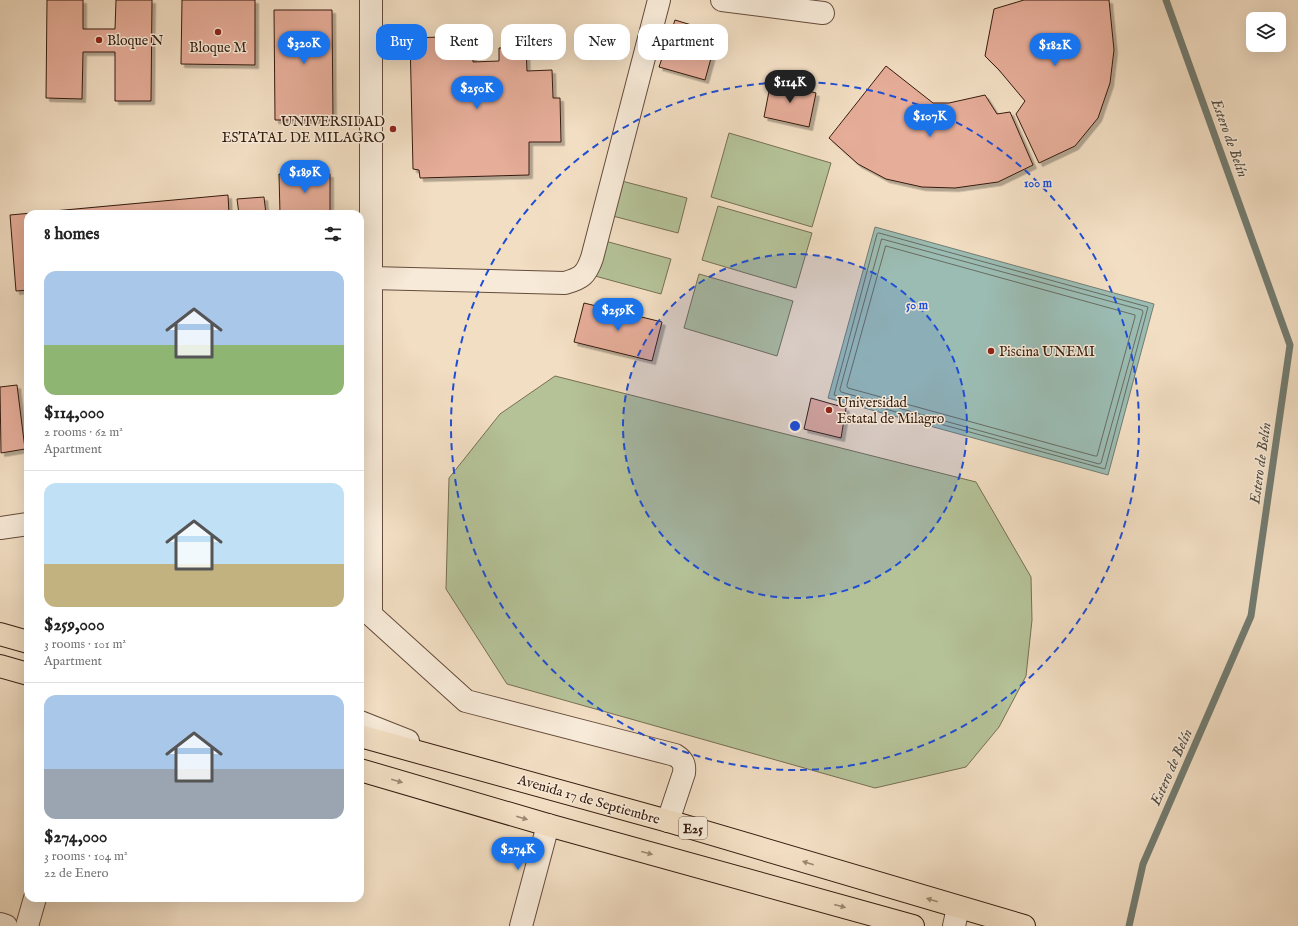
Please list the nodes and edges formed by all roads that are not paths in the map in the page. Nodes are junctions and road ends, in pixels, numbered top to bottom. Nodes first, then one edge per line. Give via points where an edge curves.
1 (371, 0) edge
2 (659, 0) edge
3 (722, 0) edge
4 (823, 13) dead end
5 (371, 278) junction
6 (366, 491) edge
7 (24, 525) edge
8 (0, 528) edge
9 (0, 634) edge
10 (24, 641) edge
11 (0, 666) edge
12 (24, 673) edge
13 (364, 724) edge
14 (364, 737) edge
15 (480, 769) junction
16 (364, 771) edge
17 (668, 821) junction
18 (548, 825) junction
19 (34, 902) edge
20 (956, 917) edge
21 (0, 924) edge
22 (6, 926) edge
23 (27, 926) edge
24 (521, 926) edge
25 (913, 926) edge
26 (1024, 926) edge

1 - 5 street
2 - 5 street via 592,258 584,275 565,283
3 - 4 street
5 - 6 street
6 - 17 street via 372,615 466,701 675,755 682,760 684,773
7 - 8 street
9 - 10 main road
11 - 12 main road
13 - 15 street
14 - 15 main road, Avenida 17 de Septiembre / E25
15 - 17 main road, Avenida 17 de Septiembre / E25
16 -> 18 main road
20 -> 17 main road, Avenida 17 de Septiembre / E25
18 - 24 street
18 -> 25 main road
19 - 23 street
20 - 26 main road, Avenida 17 de Septiembre / E25
21 - 22 street

